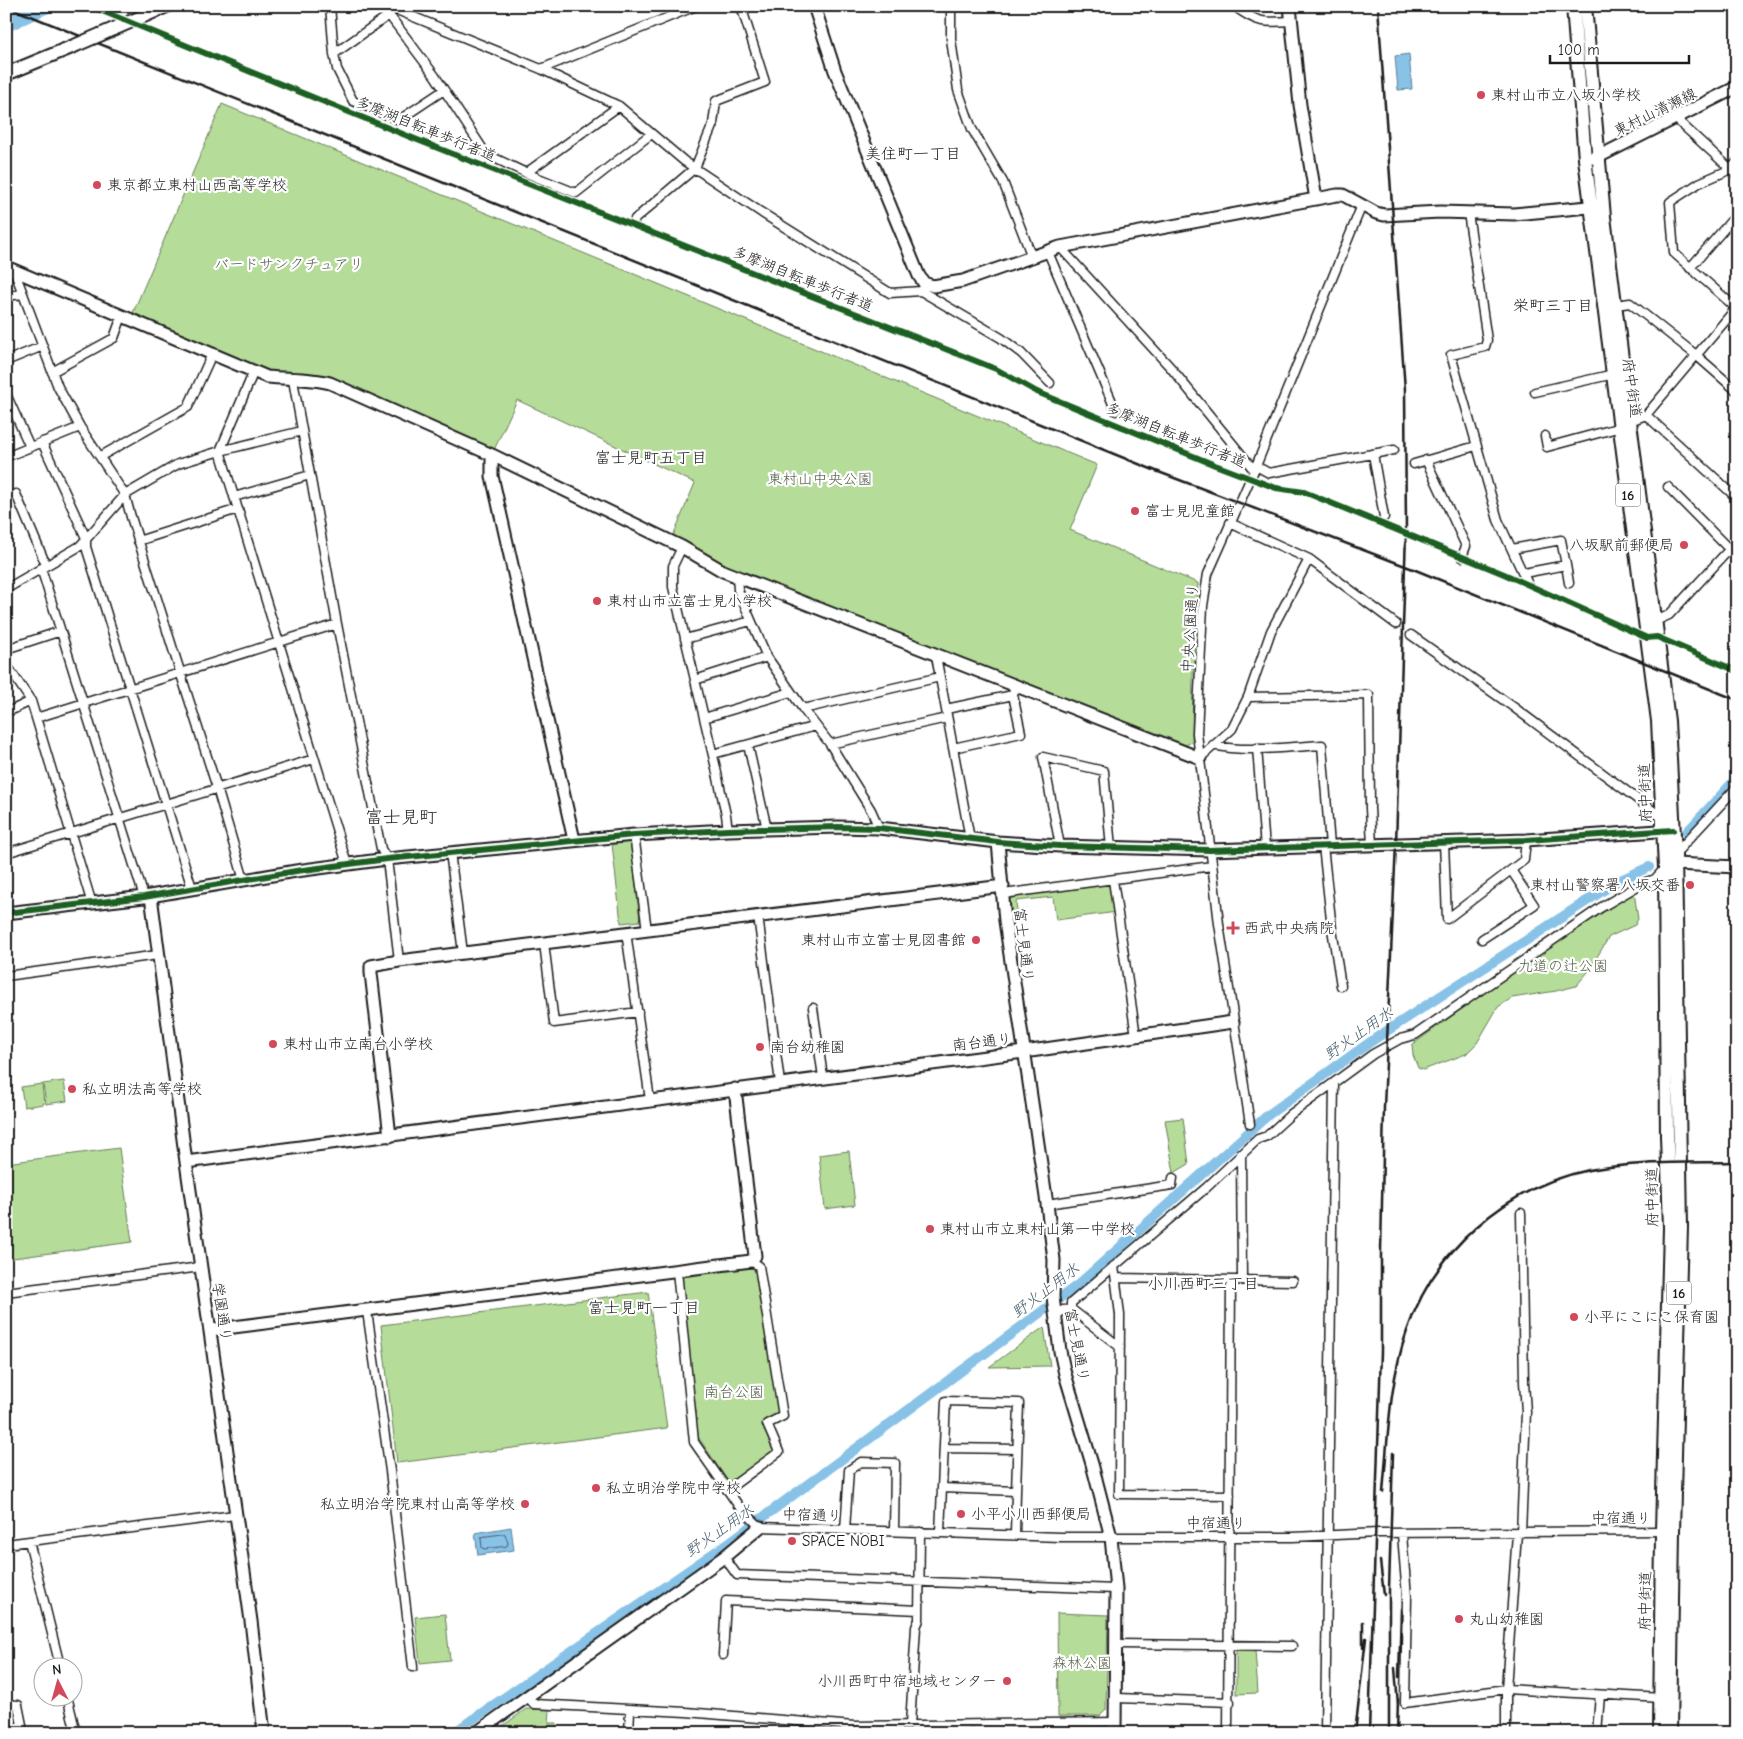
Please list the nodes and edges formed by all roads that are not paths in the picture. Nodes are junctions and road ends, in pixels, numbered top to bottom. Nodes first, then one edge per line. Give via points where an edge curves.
1 (167, 6) edge
2 (330, 6) edge
3 (387, 6) edge
4 (696, 6) edge
5 (740, 6) edge
6 (814, 6) edge
7 (951, 6) edge
8 (1234, 6) edge
9 (1290, 6) edge
10 (1573, 6) edge
11 (1584, 6) edge
12 (389, 15) junction
13 (1291, 21) junction
14 (334, 54) junction
15 (541, 68) junction
16 (6, 74) edge
17 (1737, 87) edge
18 (444, 90) junction
19 (619, 106) junction
20 (1676, 119) junction
21 (651, 134) junction
22 (1592, 158) junction
23 (1737, 162) edge
24 (695, 168) junction
25 (1734, 172) edge
26 (526, 173) junction
27 (1316, 199) junction
28 (1362, 205) junction
29 (1597, 207) junction
30 (1468, 213) junction
31 (1737, 214) edge
32 (635, 219) dead end
33 (1060, 247) junction
34 (1048, 252) junction
35 (1032, 257) junction
36 (1690, 268) junction
37 (10, 269) edge
38 (924, 287) junction
39 (23, 294) junction
40 (6, 296) edge
41 (1615, 305) junction
42 (1736, 308) edge
43 (122, 316) junction
44 (42, 346) junction
45 (212, 354) junction
46 (1696, 355) junction
47 (6, 361) edge
48 (254, 371) junction
49 (52, 372) junction
50 (1614, 374) junction
51 (293, 380) junction
52 (1050, 383) dead end
53 (1737, 391) edge
54 (1535, 392) dead end
55 (6, 394) edge
56 (1116, 411) dead end
57 (1646, 415) junction
58 (1625, 424) junction
59 (80, 427) junction
60 (302, 431) junction
61 (1545, 436) dead end
62 (42, 442) junction
63 (1476, 446) junction
64 (30, 447) junction
65 (1394, 450) dead end
66 (220, 451) junction
67 (1373, 454) junction
68 (492, 455) junction
69 (101, 456) junction
70 (6, 457) edge
71 (1426, 460) junction
72 (1414, 464) dead end
73 (1255, 468) junction
74 (310, 475) junction
75 (1668, 487) dead end
76 (125, 495) junction
77 (234, 497) junction
78 (1737, 498) edge
79 (6, 499) edge
80 (238, 509) junction
81 (1384, 517) dead end
82 (1230, 523) junction
83 (86, 538) junction
84 (138, 540) junction
85 (1737, 541) edge
86 (682, 547) junction
87 (1512, 549) junction
88 (1729, 549) junction
89 (1462, 557) dead end
90 (1308, 559) junction
91 (1566, 566) junction
92 (44, 567) junction
93 (1524, 574) junction
94 (737, 576) junction
95 (1527, 582) dead end
96 (1569, 583) dead end
97 (6, 589) edge
98 (751, 621) junction
99 (1650, 623) junction
100 (337, 624) junction
101 (1396, 624) dead end
102 (61, 632) junction
103 (1411, 635) dead end
104 (685, 639) junction
105 (279, 643) junction
106 (6, 649) edge
107 (936, 656) junction
108 (768, 657) junction
109 (6, 664) edge
110 (9, 673) edge
111 (181, 673) junction
112 (940, 676) junction
113 (694, 680) junction
114 (130, 690) junction
115 (1014, 691) junction
116 (791, 692) junction
117 (1248, 697) junction
118 (31, 702) junction
119 (84, 703) junction
120 (803, 709) junction
121 (946, 709) junction
122 (6, 710) edge
123 (36, 718) junction
124 (704, 718) junction
125 (947, 718) junction
126 (816, 726) junction
127 (830, 744) junction
128 (1213, 744) junction
129 (748, 745) junction
130 (953, 748) junction
131 (1257, 748) junction
132 (713, 754) junction
133 (1200, 758) junction
134 (314, 759) junction
135 (1737, 787) edge
136 (217, 788) junction
137 (166, 804) junction
138 (120, 818) junction
139 (1668, 826) junction
140 (879, 828) junction
141 (767, 829) junction
142 (728, 830) junction
143 (71, 833) junction
144 (634, 835) junction
145 (970, 839) junction
146 (574, 840) junction
147 (1526, 840) junction
148 (998, 842) junction
149 (1444, 842) junction
150 (1372, 845) junction
151 (1060, 846) junction
152 (1326, 846) junction
153 (1111, 848) junction
154 (1265, 848) junction
155 (1210, 850) junction
156 (450, 852) junction
157 (6, 853) edge
158 (387, 858) junction
159 (1672, 862) junction
160 (346, 864) junction
161 (1212, 866) junction
162 (1737, 867) edge
163 (1511, 870) junction
164 (244, 880) junction
165 (1112, 880) junction
166 (192, 888) junction
167 (1003, 890) junction
168 (148, 896) junction
169 (92, 904) junction
170 (6, 913) edge
171 (758, 916) junction
172 (647, 930) junction
173 (626, 932) junction
174 (1482, 939) dead end
175 (544, 943) junction
176 (463, 953) junction
177 (158, 955) junction
178 (400, 961) junction
179 (6, 976) edge
180 (1341, 986) dead end
181 (813, 1008) dead end
182 (638, 1012) junction
183 (1233, 1022) junction
184 (1136, 1036) junction
185 (1024, 1052) junction
186 (822, 1077) junction
187 (780, 1083) junction
188 (1334, 1083) junction
189 (736, 1088) junction
190 (650, 1100) junction
191 (1250, 1124) dead end
192 (390, 1136) junction
193 (1242, 1154) junction
194 (186, 1162) junction
195 (1173, 1178) dead end
196 (1047, 1204) junction
197 (1521, 1213) dead end
198 (751, 1261) junction
199 (1114, 1266) junction
200 (201, 1267) junction
201 (677, 1270) junction
202 (1116, 1278) junction
203 (1231, 1280) junction
204 (1242, 1280) junction
205 (1293, 1281) dead end
206 (6, 1292) edge
207 (1071, 1309) junction
208 (367, 1311) junction
209 (1054, 1314) junction
210 (210, 1330) junction
211 (1120, 1347) junction
212 (944, 1448) junction
213 (1017, 1449) junction
214 (942, 1488) junction
215 (727, 1490) junction
216 (1016, 1491) junction
217 (1230, 1495) junction
218 (235, 1515) junction
219 (759, 1526) junction
220 (845, 1530) junction
221 (894, 1531) junction
222 (1667, 1531) junction
223 (920, 1532) junction
224 (940, 1532) junction
225 (1519, 1533) junction
226 (1402, 1534) junction
227 (1015, 1535) junction
228 (1328, 1536) junction
229 (1111, 1537) junction
230 (1229, 1537) junction
231 (29, 1541) junction
232 (6, 1544) edge
233 (724, 1557) junction
234 (920, 1581) junction
235 (1116, 1589) junction
236 (919, 1610) junction
237 (1117, 1644) junction
238 (1230, 1646) junction
239 (1292, 1646) dead end
240 (723, 1654) dead end
241 (58, 1656) edge
242 (413, 1667) dead end
243 (1506, 1689) junction
244 (1600, 1695) junction
245 (1663, 1695) junction
246 (528, 1696) junction
247 (1117, 1698) junction
248 (1230, 1702) junction
249 (6, 1704) edge
250 (69, 1706) edge
251 (630, 1710) junction
252 (910, 1725) junction
253 (1116, 1728) edge
254 (6, 1730) edge
255 (262, 1732) edge
256 (76, 1733) edge
257 (476, 1733) edge
258 (629, 1733) edge
259 (1228, 1733) edge
260 (1325, 1733) edge
261 (1506, 1733) edge
262 (1597, 1733) edge
263 (1660, 1733) edge
264 (1670, 1733) edge

1 - 16 main road, bridge
2 - 14 street
3 - 12 street
3 - 15 street
4 - 15 street
5 - 24 street via 765,82 716,101 713,124
6 - 38 street via 842,89
7 - 35 street via 952,59 963,106 972,130 1003,182
8 - 13 street via 1258,21
9 - 13 street
10 - 22 main road, 府中街道 / 16
11 - 22 main road, 府中街道 / 16
12 - 14 street
12 - 18 street
13 - 27 street via 1300,105
14 - 18 street via 337,69 353,101 399,120
15 - 19 street
17 - 20 street, 東村山清瀬線
18 - 26 street via 486,154
19 - 21 street
19 - 26 street
20 - 22 street, 東村山清瀬線
20 - 25 street
21 - 24 street
21 - 26 street via 576,192
22 - 29 main road, 府中街道 / 16
23 - 25 street
24 - 32 street
24 - 38 street via 890,293
25 - 36 street via 1699,183 1670,202 1674,253
27 - 28 street via 1337,195
27 - 33 street
28 - 30 street via 1384,215
28 - 73 street, 中央公園通り
29 - 30 street via 1514,214
29 - 41 main road, 府中街道 / 16
29 - 50 main road, 府中街道 / 16
30 - 63 street via 1487,340 1485,346 1451,354
31 - 36 street
33 - 34 street
33 - 73 street
34 - 35 street
34 - 56 street
35 - 38 street via 963,281
36 - 42 street
37 - 39 street
37 - 43 street
38 - 52 street via 1021,353
39 - 40 street
39 - 44 street
41 - 46 street via 1630,303
41 - 58 main road, 府中街道 / 16
42 - 46 street
43 - 45 street
43 - 49 street via 114,338
44 - 47 street
44 - 49 street
45 - 48 street
45 - 69 street via 188,406
46 - 53 street
46 - 57 street
48 - 51 street via 268,377
48 - 66 street
49 - 59 street
50 - 54 street
50 - 58 main road, 府中街道 / 16
51 - 60 street
51 - 68 street via 330,383
55 - 64 street
57 - 58 street
57 - 78 street
58 - 61 street via 1547,447
58 - 99 main road, 府中街道 / 16 via 1626,484
59 - 62 street
59 - 69 street
60 - 66 street
60 - 74 street
62 - 64 street
62 - 83 street
63 - 71 street
63 - 87 street via 1498,520
64 - 70 street
65 - 67 street
66 - 76 street via 178,464
66 - 77 street
67 - 73 street via 1269,473
67 - 81 street
68 - 86 street
68 - 146 street via 492,476
69 - 76 street
71 - 72 street
71 - 89 street via 1466,546
73 - 82 street, 中央公園通り
74 - 77 street
74 - 100 street
75 - 88 street
76 - 83 street
76 - 84 street
77 - 80 street
79 - 92 street via 16,494
80 - 84 street
80 - 105 street
82 - 90 street
82 - 133 street, 中央公園通り via 1208,574 1203,606 1197,733
83 - 92 street via 80,546
83 - 114 street via 86,547
84 - 111 street
85 - 88 street
86 - 94 street
86 - 104 street via 673,566 673,587
87 - 91 street via 1562,540
87 - 93 street
88 - 99 street via 1669,615
90 - 101 street
90 - 117 street via 1271,631
91 - 93 street
91 - 96 street
92 - 97 street
92 - 102 street
93 - 95 street
94 - 98 street via 738,590
94 - 107 street
98 - 104 street
98 - 108 street
99 - 139 main road, 府中街道 / 16
100 - 105 street
100 - 158 street via 381,849
102 - 106 street
102 - 119 street
103 - 139 street via 1512,706
104 - 113 street
105 - 111 street
105 - 134 street
107 - 112 street
107 - 115 street
108 - 113 street
108 - 116 street
109 - 110 street
110 - 118 street
111 - 114 street
111 - 136 street
112 - 120 street
112 - 121 street
113 - 124 street
114 - 119 street
114 - 137 street
115 - 121 street
115 - 130 street via 1021,733
115 - 133 street
116 - 120 street
116 - 124 street
117 - 128 street via 1232,730
117 - 150 street via 1369,695
118 - 122 street
118 - 123 street
119 - 123 street
119 - 138 street
120 - 126 street
121 - 125 street
123 - 143 street
124 - 132 street
125 - 127 street
125 - 130 street
126 - 127 street
126 - 129 street
127 - 140 street
128 - 131 street via 1224,748
128 - 133 street
129 - 132 street
129 - 141 street
130 - 145 street
131 - 152 street via 1322,745
131 - 154 street
132 - 142 street
133 - 155 street, 中央公園通り
134 - 136 street
134 - 160 street
135 - 159 street
136 - 137 street
136 - 164 street
137 - 138 street
137 - 166 street
138 - 143 street
138 - 168 street
139 - 147 street
139 - 159 main road, 府中街道 / 16
140 - 141 street
140 - 145 street
141 - 142 street
142 - 144 street
143 - 157 street
143 - 169 street
144 - 146 street
144 - 172 street
145 - 148 street
146 - 156 street
147 - 149 street
147 - 163 street via 1524,860
148 - 151 street
148 - 167 street, 富士見通り
149 - 150 street
149 - 163 street via 1447,919
150 - 152 street
151 - 153 street
151 - 153 street via 1043,757 1104,771
152 - 154 street
152 - 180 street via 1332,929
153 - 155 street
154 - 155 street
155 - 161 street, 中央公園通り
156 - 158 street
156 - 176 street
158 - 160 street
158 - 178 street
159 - 162 street
159 - 188 street via 1655,879 1600,908 1415,1035 1400,1039 1373,1054
159 - 222 main road, 府中街道 / 16 via 1667,1136 1670,1228
160 - 164 street
161 - 165 street
161 - 183 street, 中央公園通り
163 - 174 street via 1534,905
164 - 166 street
165 - 167 street
165 - 184 street
166 - 168 street
167 - 171 street
167 - 185 street, 富士見通り via 1005,925
168 - 169 street
168 - 177 street, 学園通り
169 - 170 street
171 - 172 street
171 - 187 street
172 - 173 street
173 - 175 street
173 - 182 street
175 - 176 street
175 - 182 street via 554,1023
176 - 178 street
177 - 179 street
177 - 194 street, 学園通り
178 - 192 street via 371,966 370,973
181 - 186 street
182 - 190 street
183 - 184 street, 南台通り
183 - 191 street, 中央公園通り
184 - 185 street, 南台通り
185 - 186 street, 南台通り
185 - 196 street, 富士見通り
186 - 187 street, 南台通り
187 - 189 street, 南台通り
188 - 193 street
188 - 228 street
189 - 190 street, 南台通り
189 - 198 street via 755,1256
190 - 192 street, 南台通り
192 - 194 street, 南台通り
193 - 199 street
193 - 204 street
194 - 200 street, 学園通り
195 - 196 street via 1172,1185
196 - 209 street, 富士見通り via 1054,1260
197 - 225 street via 1526,1412
198 - 201 street
198 - 215 street via 759,1266 783,1416 766,1424 779,1452
199 - 202 street
199 - 207 street via 1071,1302
200 - 206 street
200 - 210 street, 学園通り
201 - 208 street
201 - 215 street via 694,1442
202 - 203 street
202 - 211 street
203 - 204 street
203 - 217 street
204 - 205 street
207 - 209 street
207 - 211 street
208 - 210 street
208 - 242 street
209 - 229 street, 富士見通り via 1065,1374
210 - 218 street, 学園通り
211 - 217 street via 1119,1494
212 - 213 street
212 - 213 street via 946,1401 1019,1403
212 - 214 street
213 - 216 street
214 - 216 street
214 - 224 street
215 - 219 street
216 - 227 street
217 - 230 street
218 - 231 street
218 - 255 street, 学園通り via 251,1622
219 - 220 street, 中宿通り
219 - 233 street
220 - 221 street, 中宿通り
220 - 221 street via 849,1470 861,1462 895,1463
221 - 223 street, 中宿通り
222 - 225 street, 中宿通り
222 - 245 main road, 府中街道 / 16
223 - 224 street, 中宿通り
223 - 234 street
224 - 227 street, 中宿通り
225 - 226 street, 中宿通り
225 - 243 street
226 - 228 street, 中宿通り
226 - 243 street via 1407,1597 1405,1703
227 - 229 street, 中宿通り
228 - 230 street, 中宿通り
228 - 260 street
229 - 230 street, 中宿通り
229 - 235 street, 富士見通り
230 - 238 street
231 - 232 street
231 - 241 street
233 - 234 street via 737,1575
233 - 246 street
234 - 235 street
234 - 236 street
235 - 237 street, 富士見通り
236 - 240 street via 726,1601
236 - 252 street
237 - 238 street
237 - 247 street, 富士見通り
238 - 239 street
238 - 248 street
243 - 244 street
243 - 261 street
244 - 245 street
244 - 262 street
245 - 263 main road, 府中街道 / 16
245 - 264 main road, 府中街道 / 16
246 - 251 street via 534,1704
246 - 257 street
247 - 248 street
247 - 253 street, 富士見通り
248 - 259 street
249 - 254 street via 18,1705 22,1725
250 - 256 street
251 - 252 street via 854,1726
251 - 258 street
252 - 253 street

